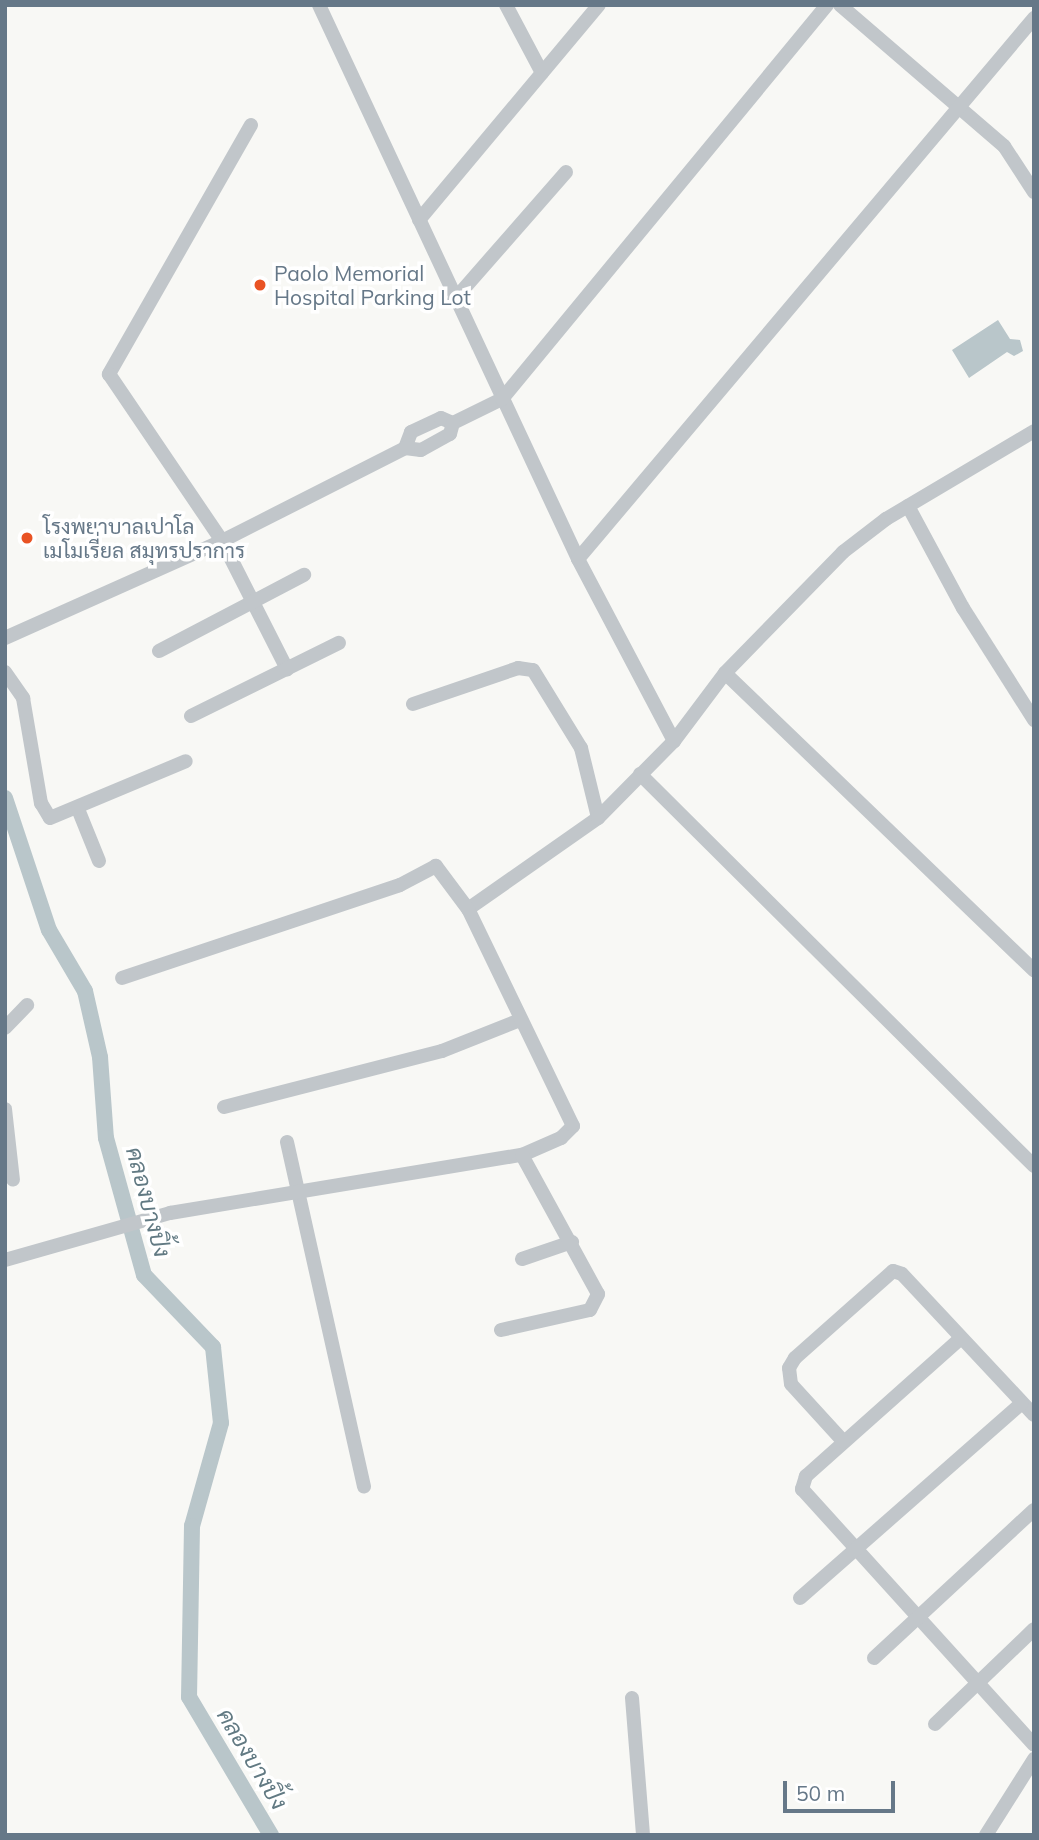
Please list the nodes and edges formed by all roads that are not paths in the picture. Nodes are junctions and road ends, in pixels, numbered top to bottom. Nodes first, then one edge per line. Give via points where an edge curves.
1 (319, 5) edge
2 (506, 5) edge
3 (598, 5) edge
4 (827, 5) edge
5 (840, 5) edge
6 (1034, 18) edge
7 (542, 73) junction
8 (959, 106) junction
9 (251, 125) dead end
10 (566, 172) dead end
11 (1034, 192) edge
12 (419, 220) junction
13 (454, 300) junction
14 (502, 399) junction
15 (1034, 431) edge
16 (908, 506) junction
17 (222, 541) junction
18 (578, 559) junction
19 (304, 575) dead end
20 (253, 602) junction
21 (5, 638) edge
22 (339, 643) dead end
23 (159, 651) dead end
24 (287, 669) junction
25 (5, 673) edge
26 (725, 673) junction
27 (413, 704) dead end
28 (191, 716) dead end
29 (1034, 720) edge
30 (674, 741) junction
31 (186, 761) dead end
32 (640, 774) junction
33 (78, 808) junction
34 (598, 818) junction
35 (99, 861) dead end
36 (468, 909) junction
37 (1034, 970) edge
38 (122, 978) dead end
39 (27, 1005) dead end
40 (520, 1020) junction
41 (5, 1028) edge
42 (224, 1107) dead end
43 (5, 1109) edge
44 (287, 1142) dead end
45 (522, 1155) junction
46 (1034, 1166) edge
47 (13, 1180) dead end
48 (299, 1192) junction
49 (572, 1242) junction
50 (522, 1259) dead end
51 (5, 1260) edge
52 (501, 1330) dead end
53 (961, 1338) junction
54 (1022, 1403) junction
55 (1034, 1415) edge
56 (844, 1441) junction
57 (364, 1488) dead end
58 (1034, 1510) edge
59 (856, 1553) junction
60 (800, 1598) dead end
61 (917, 1617) junction
62 (1034, 1629) edge
63 (874, 1658) dead end
64 (976, 1683) junction
65 (632, 1699) dead end
66 (935, 1724) dead end
67 (1034, 1745) edge
68 (1034, 1759) edge
69 (643, 1835) edge
70 (986, 1835) edge

1 - 12 street
2 - 7 street
3 - 7 street
4 - 14 street
5 - 8 street
6 - 8 street
7 - 12 street
8 - 11 street via 1004,146
8 - 18 street
9 - 17 street via 109,374
10 - 13 street
12 - 13 street
13 - 14 street
14 - 17 street via 453,423 450,434 429,446 405,448
14 - 18 street
15 - 16 street
16 - 26 street via 843,552
16 - 29 street via 963,608
17 - 20 street
17 - 21 street
18 - 30 street
19 - 20 street
20 - 23 street
20 - 24 street
22 - 24 street
24 - 28 street
25 - 33 street via 23,698 44,814 50,818
26 - 30 street
26 - 37 street
27 - 34 street via 518,668 533,670 580,748
30 - 32 street
31 - 33 street
32 - 34 street
32 - 46 street
33 - 35 street
34 - 36 street
36 - 38 street via 442,869 430,866 400,885
36 - 40 street
39 - 41 street
40 - 42 street via 442,1051
40 - 45 street via 573,1119 570,1132
43 - 47 street
44 - 48 street
45 - 48 street
45 - 49 street
48 - 51 street via 170,1213
48 - 57 street
49 - 50 street
49 - 52 street via 597,1284 596,1303 590,1310
53 - 54 street
53 - 56 street
53 - 56 street via 902,1274 890,1273 789,1368 790,1384
54 - 55 street
54 - 59 street
56 - 59 street via 806,1476 802,1489
58 - 61 street
59 - 60 street
59 - 61 street
61 - 63 street
61 - 64 street
62 - 64 street
64 - 66 street
64 - 67 street
65 - 69 street
68 - 70 street

